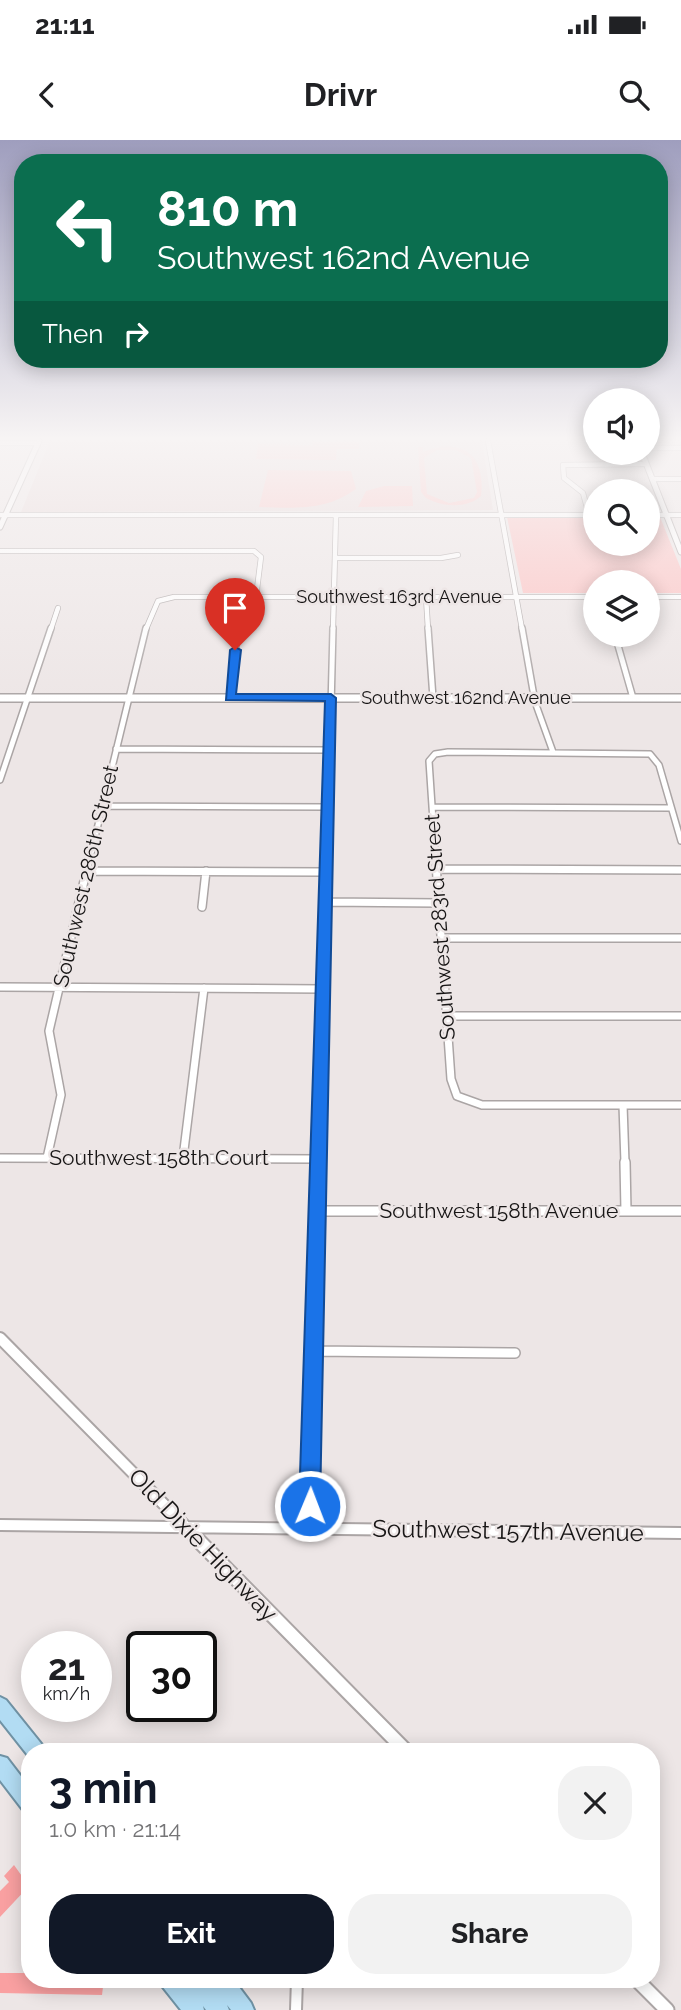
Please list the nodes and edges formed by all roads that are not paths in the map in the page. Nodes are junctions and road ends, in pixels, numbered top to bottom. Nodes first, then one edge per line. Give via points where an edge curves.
1 (336, 528) edge
2 (504, 528) edge
3 (672, 528) edge
4 (0, 551) edge
5 (681, 552) edge
6 (457, 555) dead end
7 (335, 558) junction
8 (256, 597) junction
9 (334, 597) junction
10 (426, 597) junction
11 (516, 597) junction
12 (583, 597) edge
13 (660, 597) edge
14 (681, 597) edge
15 (161, 599) joint
16 (58, 608) dead end
17 (238, 629) dead end
18 (618, 647) edge
19 (127, 697) junction
20 (0, 698) edge
21 (28, 698) junction
22 (230, 698) junction
23 (331, 698) junction
24 (433, 698) junction
25 (534, 698) junction
26 (633, 698) junction
27 (681, 698) edge
28 (116, 749) junction
29 (329, 750) junction
30 (553, 752) junction
31 (0, 780) edge
32 (102, 806) junction
33 (327, 807) junction
34 (432, 807) junction
35 (671, 808) junction
36 (681, 841) edge
37 (436, 869) junction
38 (681, 870) edge
39 (87, 871) junction
40 (206, 871) junction
41 (326, 872) junction
42 (325, 902) junction
43 (438, 903) junction
44 (202, 907) dead end
45 (441, 938) junction
46 (681, 938) edge
47 (0, 987) edge
48 (60, 987) junction
49 (204, 988) junction
50 (322, 989) junction
51 (446, 1016) junction
52 (681, 1016) edge
53 (623, 1105) junction
54 (681, 1105) edge
55 (0, 1158) edge
56 (47, 1158) junction
57 (183, 1158) junction
58 (318, 1159) junction
59 (316, 1211) junction
60 (626, 1211) junction
61 (681, 1211) edge
62 (0, 1338) edge
63 (313, 1352) junction
64 (515, 1353) dead end
65 (0, 1525) edge
66 (188, 1527) junction
67 (309, 1529) junction
68 (681, 1533) edge
69 (0, 1706) edge
70 (30, 1743) edge
71 (398, 1743) edge
72 (0, 1765) edge
73 (21, 1792) edge
74 (176, 1988) edge
75 (201, 1988) edge
76 (227, 1988) edge
77 (297, 1988) edge
78 (645, 1988) edge
79 (194, 2010) edge
80 (219, 2010) edge
81 (244, 2010) edge
82 (296, 2010) edge
83 (667, 2010) edge

1 - 7 street
2 - 11 street
3 - 5 street
4 - 8 street via 257,552 261,556
6 - 7 street
7 - 9 street
8 - 9 street, Southwest 163rd Avenue
8 - 15 street, Southwest 163rd Avenue
9 - 10 street, Southwest 163rd Avenue
9 - 23 street
10 - 11 street, Southwest 163rd Avenue
10 - 24 street
11 - 12 street, Southwest 163rd Avenue
11 - 25 street
13 - 14 street
15 - 19 street, Southwest 286th Street via 142,634
16 - 21 street
17 - 22 street
18 - 26 street
19 - 21 street, Southwest 162nd Avenue
19 - 22 street, Southwest 162nd Avenue
19 - 28 street, Southwest 286th Street
20 - 21 street, Southwest 162nd Avenue
21 - 31 street
22 - 23 street, Southwest 162nd Avenue
23 - 24 street, Southwest 162nd Avenue
23 - 29 street
24 - 25 street, Southwest 162nd Avenue
25 - 26 street, Southwest 162nd Avenue
25 - 30 street
26 - 27 street, Southwest 162nd Avenue
28 - 29 street
28 - 32 street, Southwest 286th Street
29 - 33 street
30 - 34 street, Southwest 283rd Street via 435,754 429,763
30 - 35 street via 650,754 658,762
32 - 33 street
32 - 39 street, Southwest 286th Street
33 - 41 street
34 - 35 street
34 - 37 street, Southwest 283rd Street
35 - 36 street
37 - 38 street
37 - 43 street, Southwest 283rd Street
39 - 40 street
39 - 48 street, Southwest 286th Street
40 - 41 street
40 - 44 street
41 - 42 street
42 - 43 street
42 - 50 street
43 - 45 street, Southwest 283rd Street
45 - 46 street
45 - 51 street, Southwest 283rd Street
47 - 48 street
48 - 49 street
48 - 56 street, Southwest 286th Street via 48,1041 60,1097
49 - 50 street
49 - 57 street
50 - 58 street
51 - 52 street
51 - 53 street, Southwest 283rd Street via 452,1086 461,1100 482,1105
53 - 54 street
53 - 60 street via 628,1138
55 - 56 street, Southwest 158th Court
56 - 57 street, Southwest 158th Court
57 - 58 street, Southwest 158th Court
58 - 59 street
59 - 60 street, Southwest 158th Avenue
59 - 63 street
60 - 61 street, Southwest 158th Avenue
62 - 66 street, Old Dixie Highway
63 - 64 street
63 - 67 street
65 - 66 street, Southwest 157th Avenue
66 - 67 street, Southwest 157th Avenue
66 - 71 street, Old Dixie Highway
67 - 68 street, Southwest 157th Avenue
69 - 70 highway
72 - 73 highway
74 - 79 highway
75 - 80 highway
76 - 81 highway
77 - 82 street
78 - 83 street

